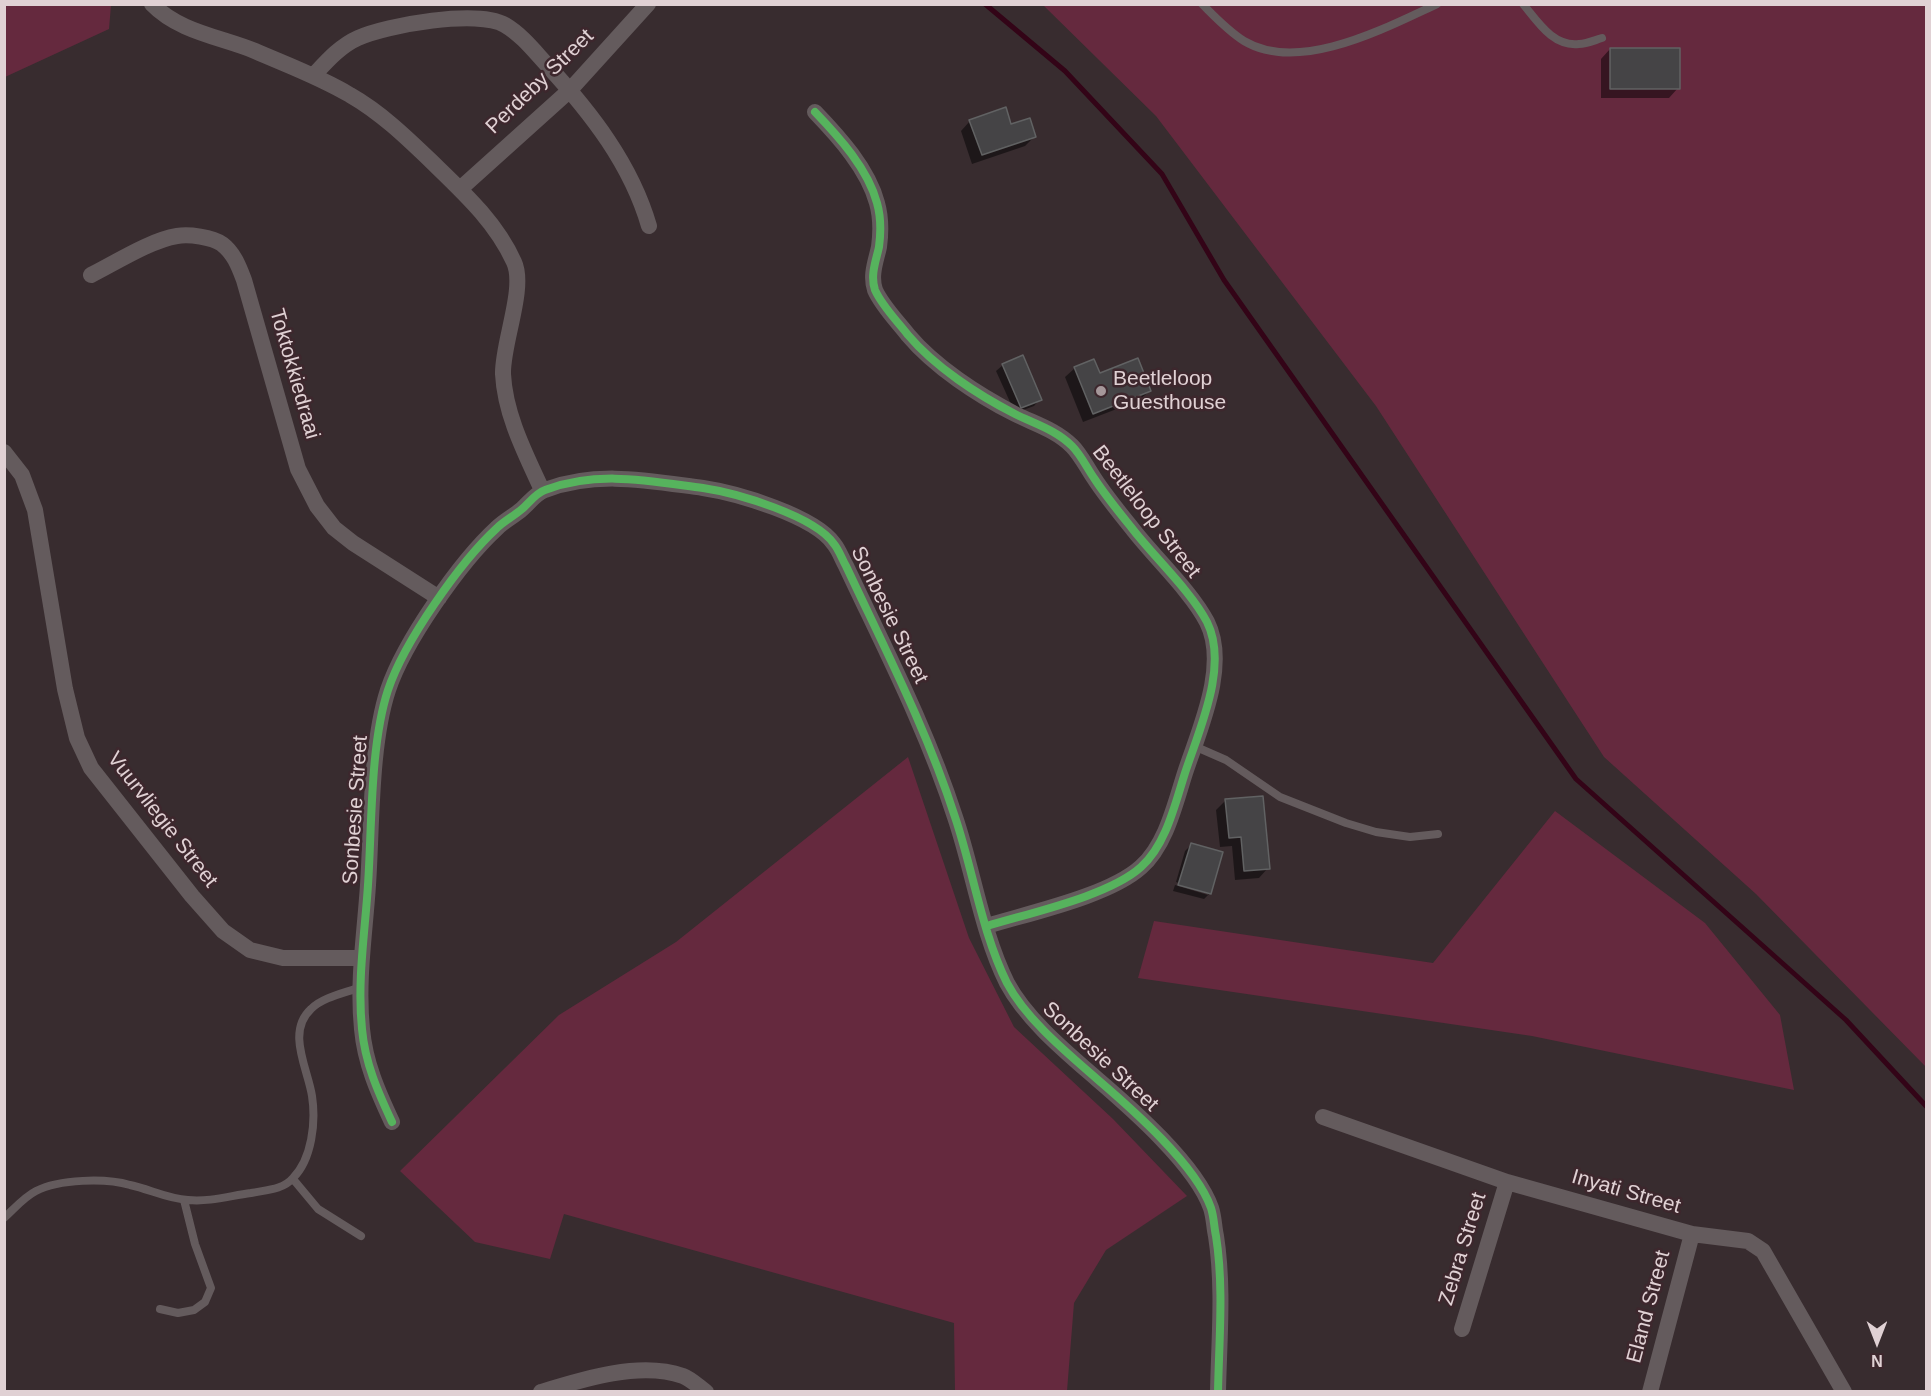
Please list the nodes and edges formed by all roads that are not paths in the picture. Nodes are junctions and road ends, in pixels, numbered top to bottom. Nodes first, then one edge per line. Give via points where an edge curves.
1 (152, 4) edge
2 (648, 4) edge
3 (1202, 4) edge
4 (1437, 4) edge
5 (1523, 4) edge
6 (1602, 38) dead end
7 (313, 75) junction
8 (570, 90) junction
9 (815, 112) dead end
10 (460, 189) junction
11 (649, 226) dead end
12 (91, 275) dead end
13 (4, 452) edge
14 (543, 490) junction
15 (439, 598) junction
16 (1194, 746) junction
17 (1438, 834) dead end
18 (987, 926) junction
19 (362, 958) junction
20 (361, 987) junction
21 (1323, 1117) dead end
22 (392, 1122) dead end
23 (293, 1179) junction
24 (1507, 1182) junction
25 (184, 1200) junction
26 (4, 1218) edge
27 (1692, 1234) junction
28 (361, 1236) dead end
29 (160, 1309) dead end
30 (1462, 1329) dead end
31 (541, 1392) edge
32 (706, 1392) edge
33 (1218, 1392) edge
34 (1650, 1392) edge
35 (1844, 1392) edge

1 - 7 street via 181,26
2 - 8 street, Perdeby Street
3 - 4 lane via 1244,41 1264,50 1291,52 1329,48
5 - 6 lane via 1545,32 1562,43 1579,45
7 - 8 street via 333,54 357,38 383,29 457,18 483,19 512,30
7 - 10 street via 351,95 393,126
8 - 10 street, Perdeby Street
8 - 11 street via 622,162 636,187
9 - 16 street, Beetleloop Street via 843,142 877,202 881,225 873,268 875,289 888,310 911,338 957,380 1057,434 1074,448 1208,624 1214,663 1211,693
10 - 14 street via 502,237 516,266 517,291 503,374 522,448
12 - 15 street, Toktokkiedraai via 152,244 177,236 205,237 221,243 234,256 244,280 298,469 317,506 334,528 353,543
13 - 19 street, Vuurvliegie Street via 22,475 35,510 65,689 77,738 91,768 184,887 223,931 250,950 283,958
14 - 15 street, Sonbesie Street via 498,527
14 - 18 street, Sonbesie Street via 591,478 638,479 715,490 806,520 833,542 922,728 955,817
15 - 19 street, Sonbesie Street via 400,662 382,715 375,763
16 - 17 lane via 1226,760 1280,797 1346,823 1410,837
16 - 18 street, Beetleloop Street via 1161,841 1143,866 1101,891
18 - 33 street, Sonbesie Street via 1007,982 1024,1009 1173,1152 1198,1183 1212,1209 1220,1282
19 - 20 street, Sonbesie Street
20 - 22 street, Sonbesie Street via 366,1056
20 - 23 lane via 329,998 311,1009 302,1021 301,1057 312,1098 312,1120 305,1162
21 - 24 street, Inyati Street
23 - 25 lane via 281,1187 262,1191 208,1201
23 - 28 lane via 318,1209
24 - 27 street, Inyati Street
24 - 30 street, Zebra Street
25 - 26 lane via 128,1184 62,1182 36,1191
25 - 29 lane via 211,1288 205,1302 194,1310 178,1313
27 - 34 street, Eland Street
27 - 35 street, Inyati Street via 1748,1241 1763,1251
31 - 32 street via 639,1369 683,1376

